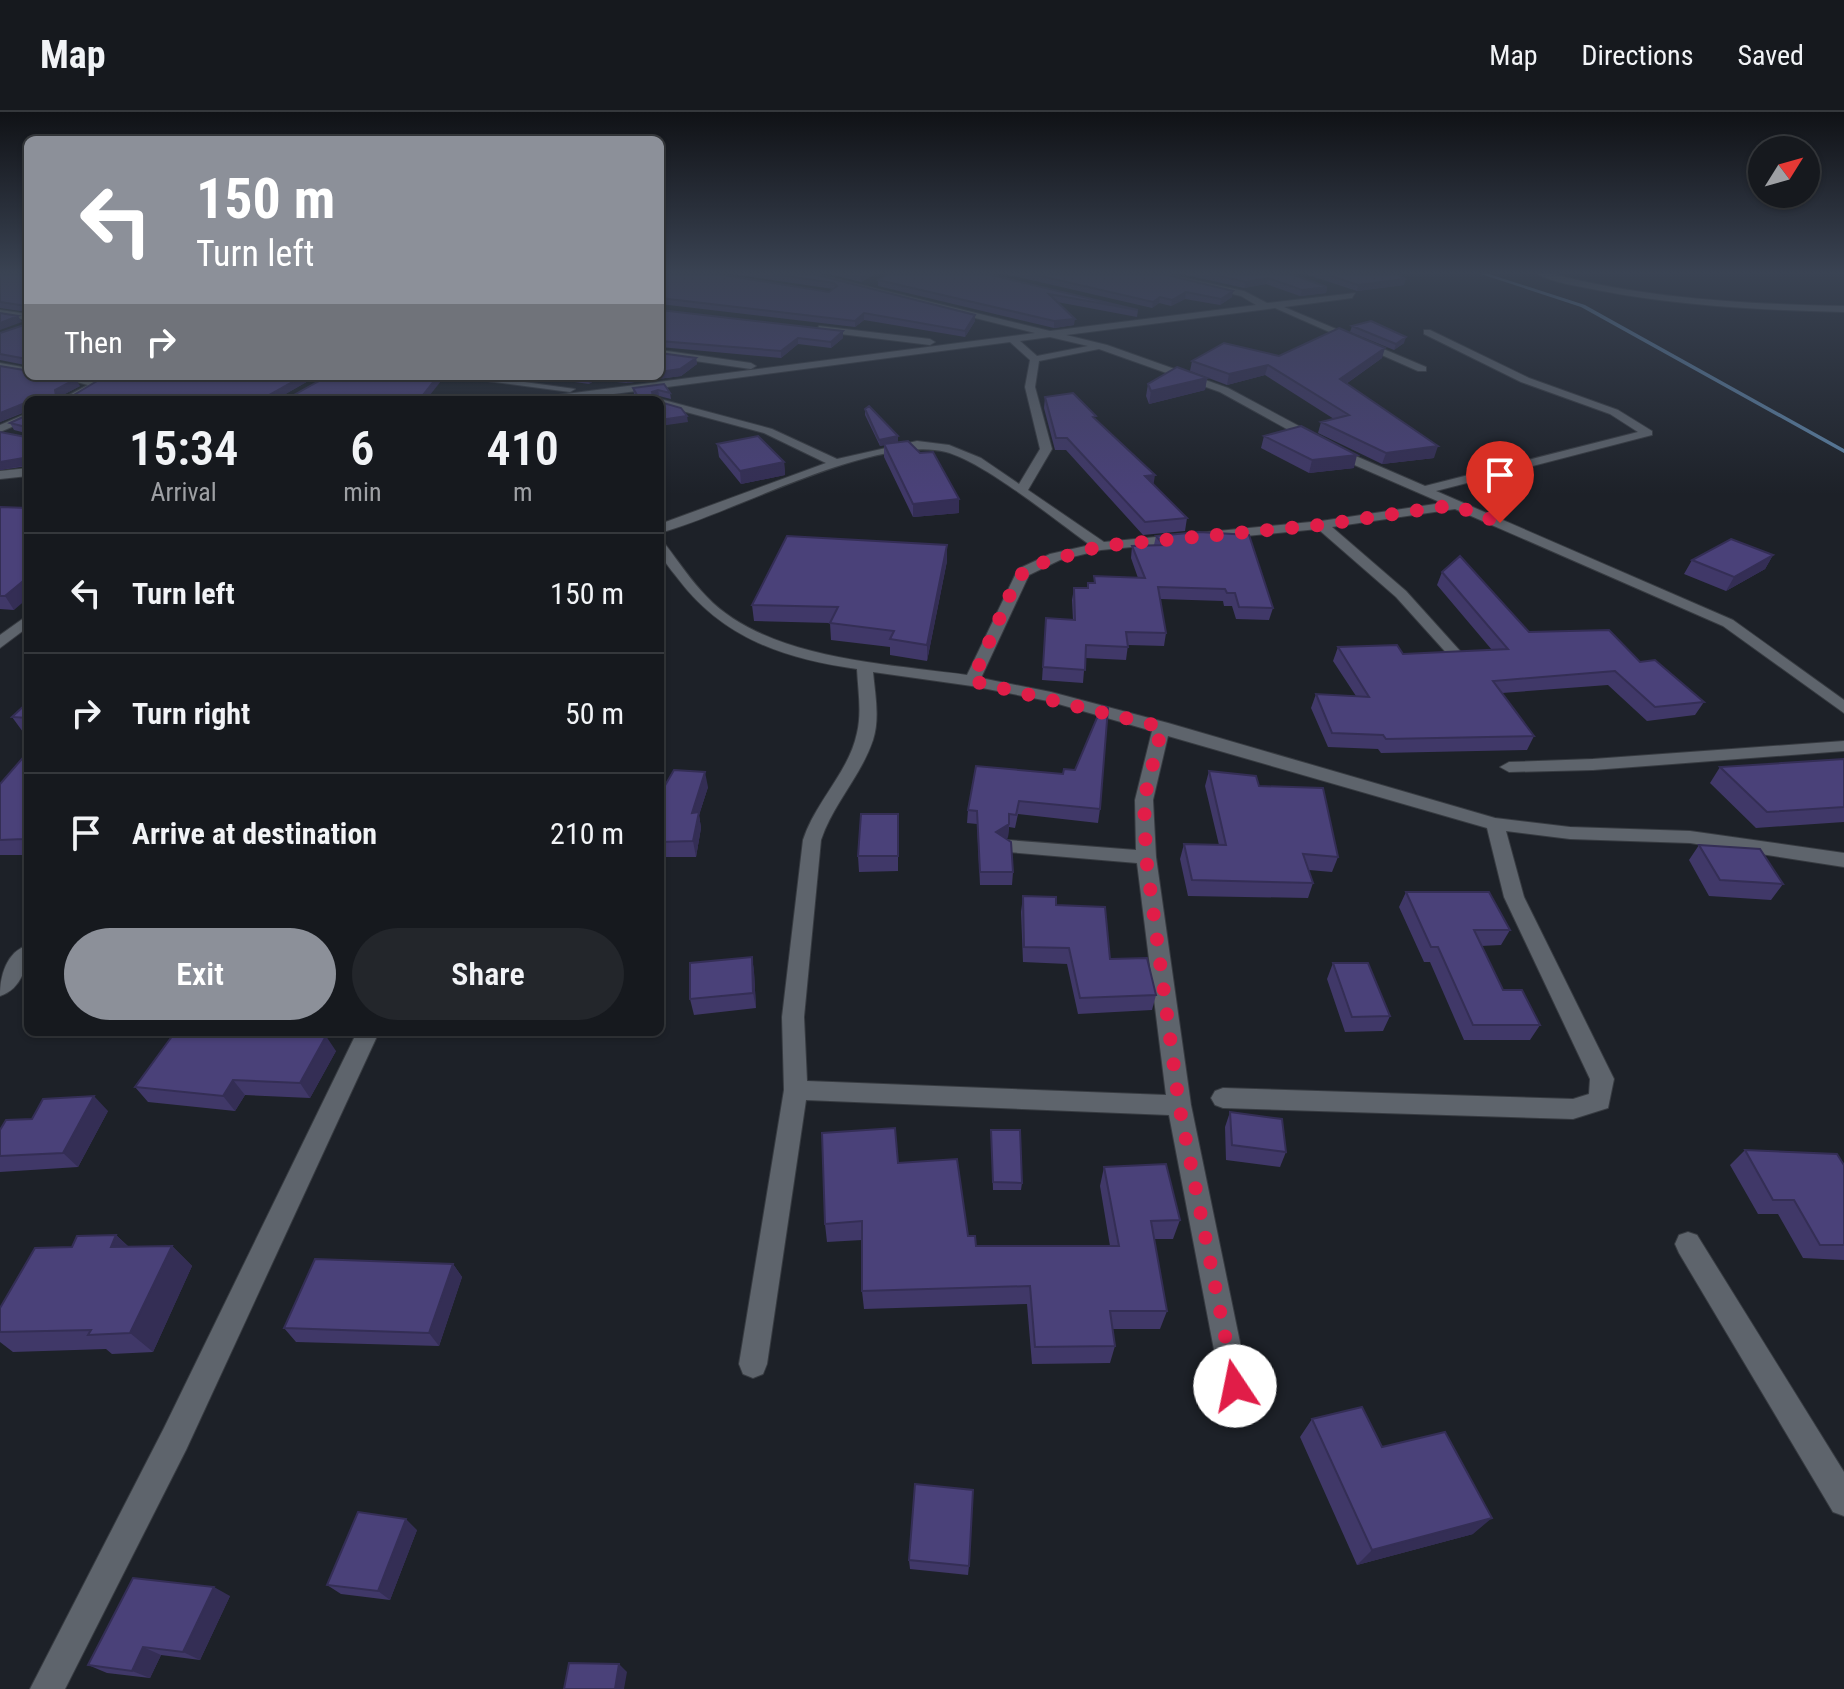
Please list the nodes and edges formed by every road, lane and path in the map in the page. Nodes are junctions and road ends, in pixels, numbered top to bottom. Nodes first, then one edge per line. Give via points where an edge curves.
1 (951, 348) edge
2 (1022, 348) edge
3 (1100, 348) edge
4 (1105, 348) edge
5 (1370, 348) edge
6 (1459, 348) edge
7 (664, 354) edge
8 (1035, 359) junction
9 (0, 366) edge
10 (770, 369) junction
11 (1422, 369) dead end
12 (24, 370) edge
13 (78, 380) edge
14 (486, 380) edge
15 (620, 390) junction
16 (589, 393) junction
17 (73, 396) edge
18 (569, 396) edge
19 (640, 396) edge
20 (664, 403) edge
21 (675, 406) junction
22 (664, 407) edge
23 (24, 419) edge
24 (4, 433) edge
25 (836, 463) junction
26 (24, 472) edge
27 (0, 475) edge
28 (1022, 490) junction
29 (1425, 490) junction
30 (1454, 505) junction
31 (1321, 525) junction
32 (664, 528) edge
33 (1101, 546) junction
34 (664, 552) edge
35 (24, 622) edge
36 (0, 643) edge
37 (1456, 655) edge
38 (865, 664) junction
39 (972, 681) junction
40 (1844, 708) edge
41 (1162, 727) junction
42 (1844, 746) edge
43 (1509, 767) dead end
44 (1495, 824) junction
45 (1008, 846) edge
46 (1146, 857) junction
47 (1840, 864) edge
48 (24, 958) edge
49 (0, 988) edge
50 (366, 1036) edge
51 (796, 1090) junction
52 (1223, 1098) dead end
53 (1179, 1105) junction
54 (1688, 1244) dead end
55 (753, 1364) dead end
56 (1235, 1386) dead end
57 (1844, 1501) edge
58 (47, 1689) edge

1 - 10 street
2 - 8 street
3 - 8 street
4 - 29 street via 1224,390 1347,457
5 - 11 street
6 - 29 street via 1525,380 1614,412 1648,433
7 - 10 street
8 - 28 street via 1030,387 1046,449
9 - 12 street
10 - 15 street
13 - 17 street via 98,384
14 - 16 street
15 - 16 street
15 - 19 street
16 - 18 street
20 - 21 street
21 - 22 street
21 - 25 street via 768,431
23 - 24 street
25 - 28 street via 905,446 935,446 977,461
25 - 32 street
26 - 27 street
28 - 33 street
29 - 30 street
30 - 31 street
30 - 40 street via 1728,623
31 - 33 street
31 - 37 street via 1401,594
33 - 39 street via 1055,557 1023,572
34 - 38 street via 703,602 746,633 804,655
35 - 36 street
38 - 39 street
38 - 51 street via 864,739 818,817 812,840 793,1017
39 - 41 street
41 - 44 street
41 - 46 street via 1144,800
42 - 43 street via 1606,765
44 - 47 street via 1690,837
44 - 52 street via 1514,897 1602,1079 1600,1101 1573,1109
45 - 46 street
46 - 53 street
48 - 49 street
50 - 58 street via 175,1439
51 - 53 street
51 - 55 street
53 - 56 street
54 - 57 street

